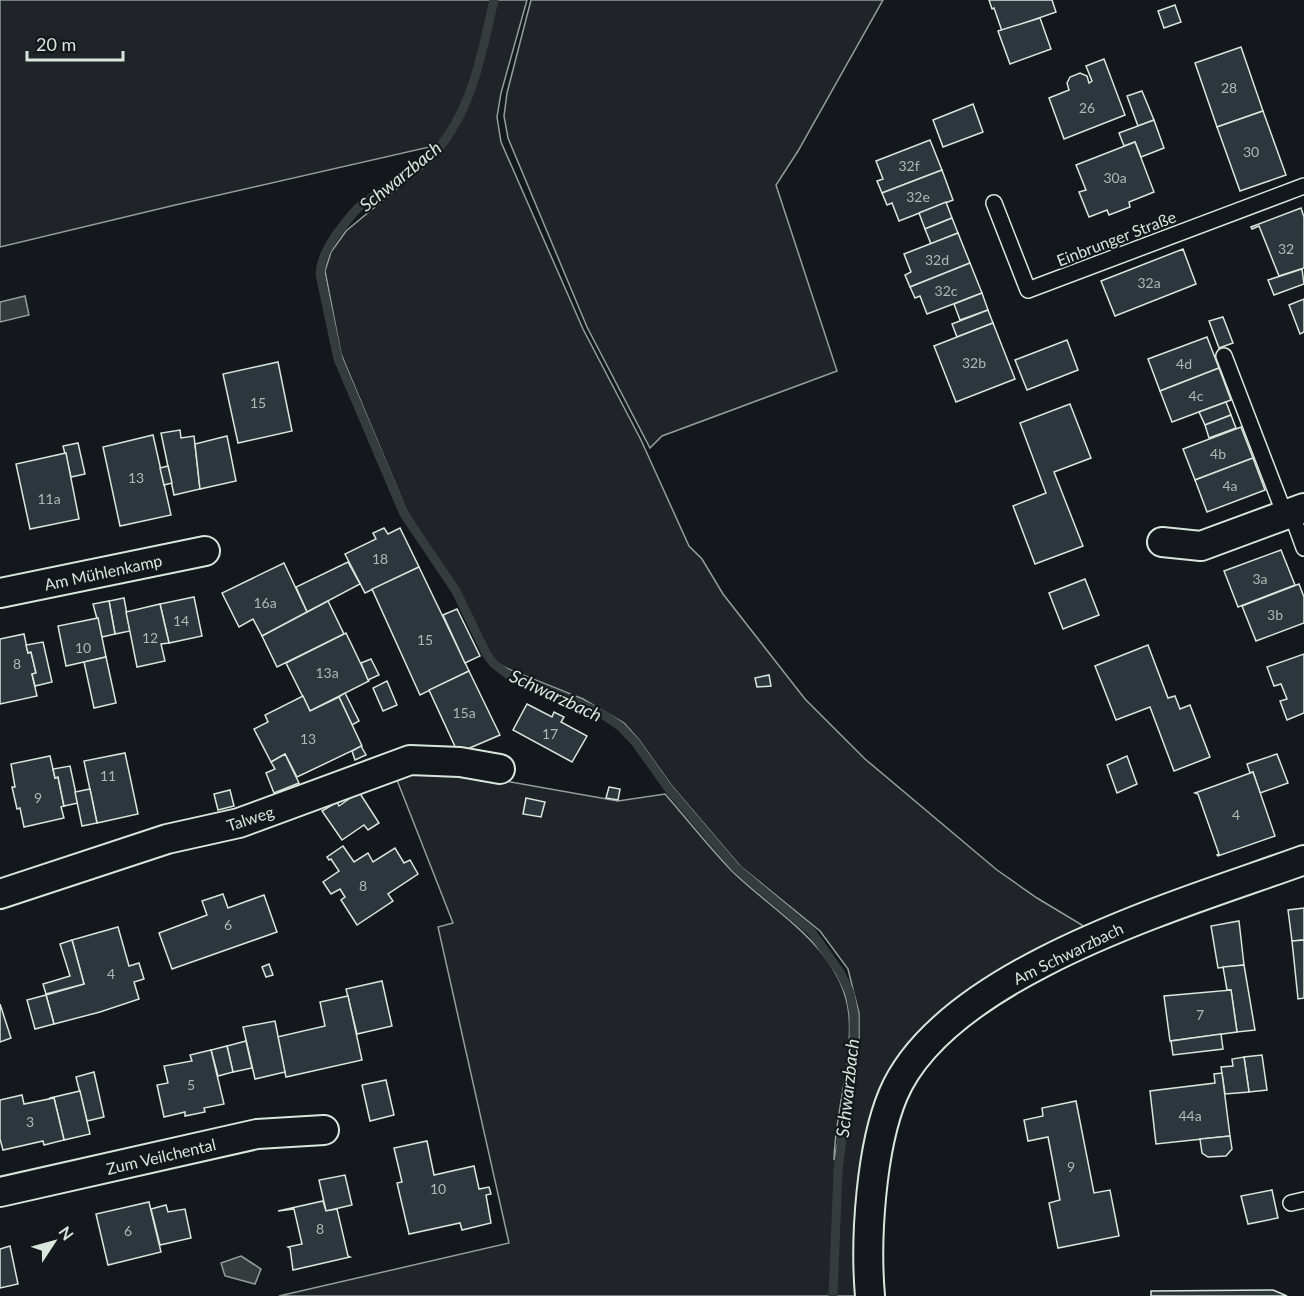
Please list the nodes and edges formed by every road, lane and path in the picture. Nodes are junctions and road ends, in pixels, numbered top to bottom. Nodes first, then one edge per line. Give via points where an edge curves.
1 (1304, 186) edge
2 (994, 203) dead end
3 (1224, 356) dead end
4 (1293, 512) edge
5 (1162, 542) dead end
6 (1304, 548) edge
7 (205, 550) dead end
8 (0, 593) edge
9 (500, 769) dead end
10 (1304, 860) edge
11 (0, 894) edge
12 (324, 1130) dead end
13 (0, 1192) edge
14 (870, 1296) edge

1 - 2 lane, Einbrunger Straße via 1028,290
3 - 4 lane
4 - 5 street via 1202,546
4 - 6 lane
7 - 8 street, Am Mühlenkamp
9 - 11 street, Talweg via 410,760 239,823 167,839
10 - 14 street, Am Schwarzbach via 1114,929 1022,972 966,1009 926,1045 893,1094 881,1130 870,1223
12 - 13 street, Zum Veilchental via 257,1134

